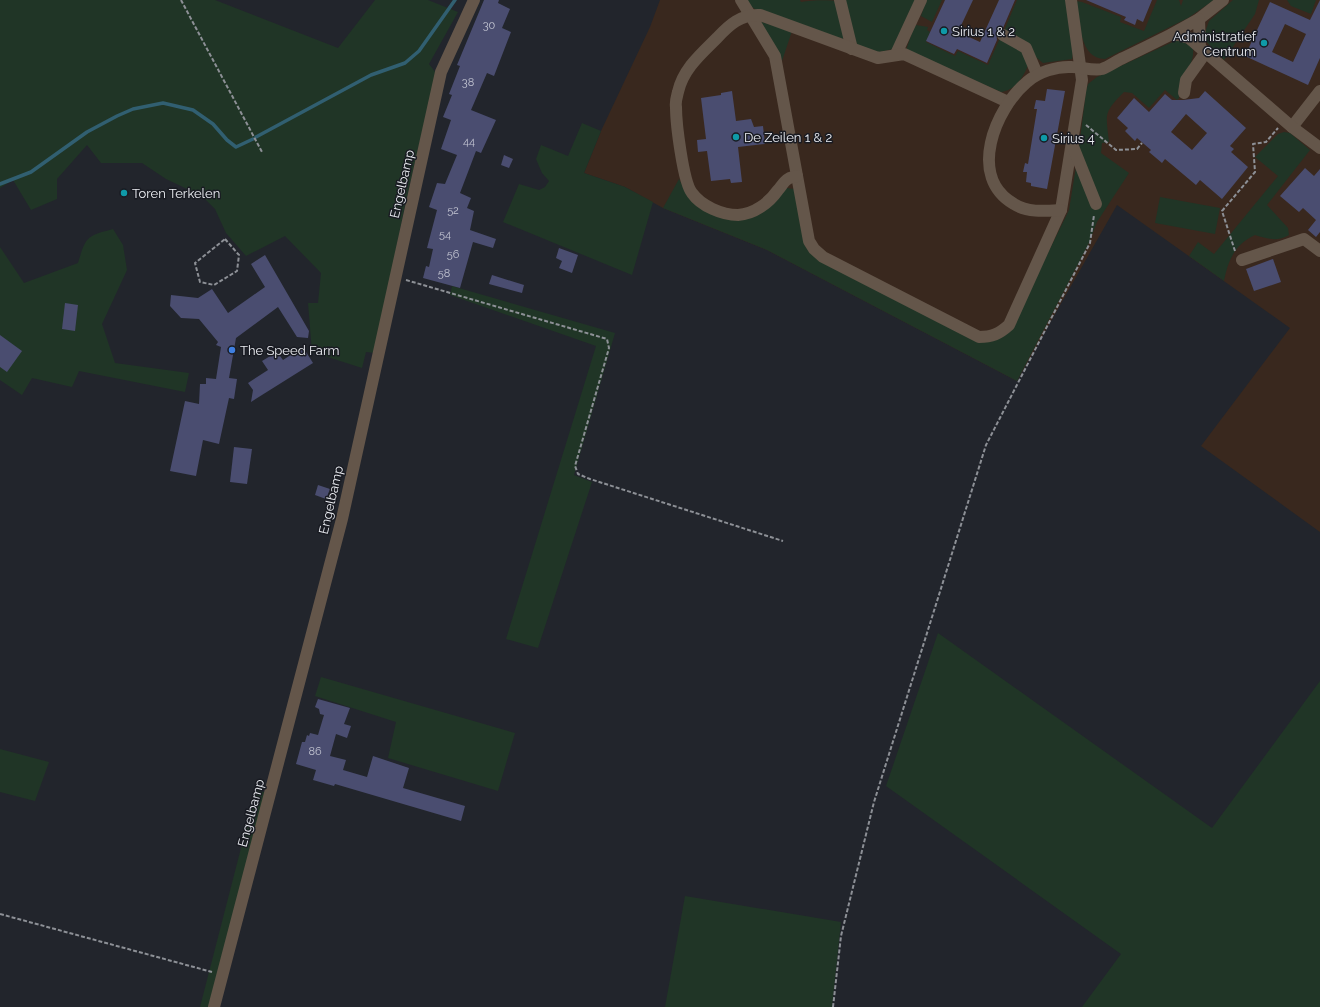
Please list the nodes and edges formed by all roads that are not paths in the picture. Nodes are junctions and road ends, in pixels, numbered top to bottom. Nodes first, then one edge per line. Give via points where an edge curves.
1 (474, 0) edge
2 (741, 0) edge
3 (840, 0) edge
4 (921, 0) edge
5 (1071, 0) edge
6 (1222, 0) edge
7 (749, 14) junction
8 (1199, 19) junction
9 (1003, 35) dead end
10 (1170, 35) junction
11 (852, 49) junction
12 (1203, 50) junction
13 (896, 54) junction
14 (1080, 68) junction
15 (1037, 74) junction
16 (1320, 91) edge
17 (1184, 93) dead end
18 (1008, 102) junction
19 (1289, 124) junction
20 (1072, 143) junction
21 (1320, 148) edge
22 (797, 176) junction
23 (1096, 204) road end
24 (1061, 210) junction
25 (1320, 251) edge
26 (1242, 260) road end
27 (214, 1007) edge

1 - 27 street, Engelbamp via 441,72 342,519
2 - 7 street
3 - 11 street
4 - 13 street
5 - 14 street
6 - 8 street
7 - 11 street via 760,15
7 - 22 street via 774,56
7 - 22 street via 728,26 692,64 678,91 675,106 686,180 692,193 701,202 712,208 738,215 763,206 787,179
8 - 10 street
8 - 12 street
9 - 15 street via 1026,48
10 - 12 street via 1189,38
10 - 14 street via 1102,69
11 - 13 street via 878,58
12 - 17 street via 1186,80
12 - 19 street
13 - 18 street via 904,54
14 - 15 street via 1071,66
14 - 20 street via 1082,80
15 - 18 street
16 - 19 street
18 - 24 street via 993,132 988,150 989,167 994,183 1002,196 1014,205 1029,210
19 - 21 street
20 - 23 street
20 - 24 street
22 - 24 street via 809,241 814,249 823,257 979,338 990,337 1009,325
25 - 26 street via 1304,239

